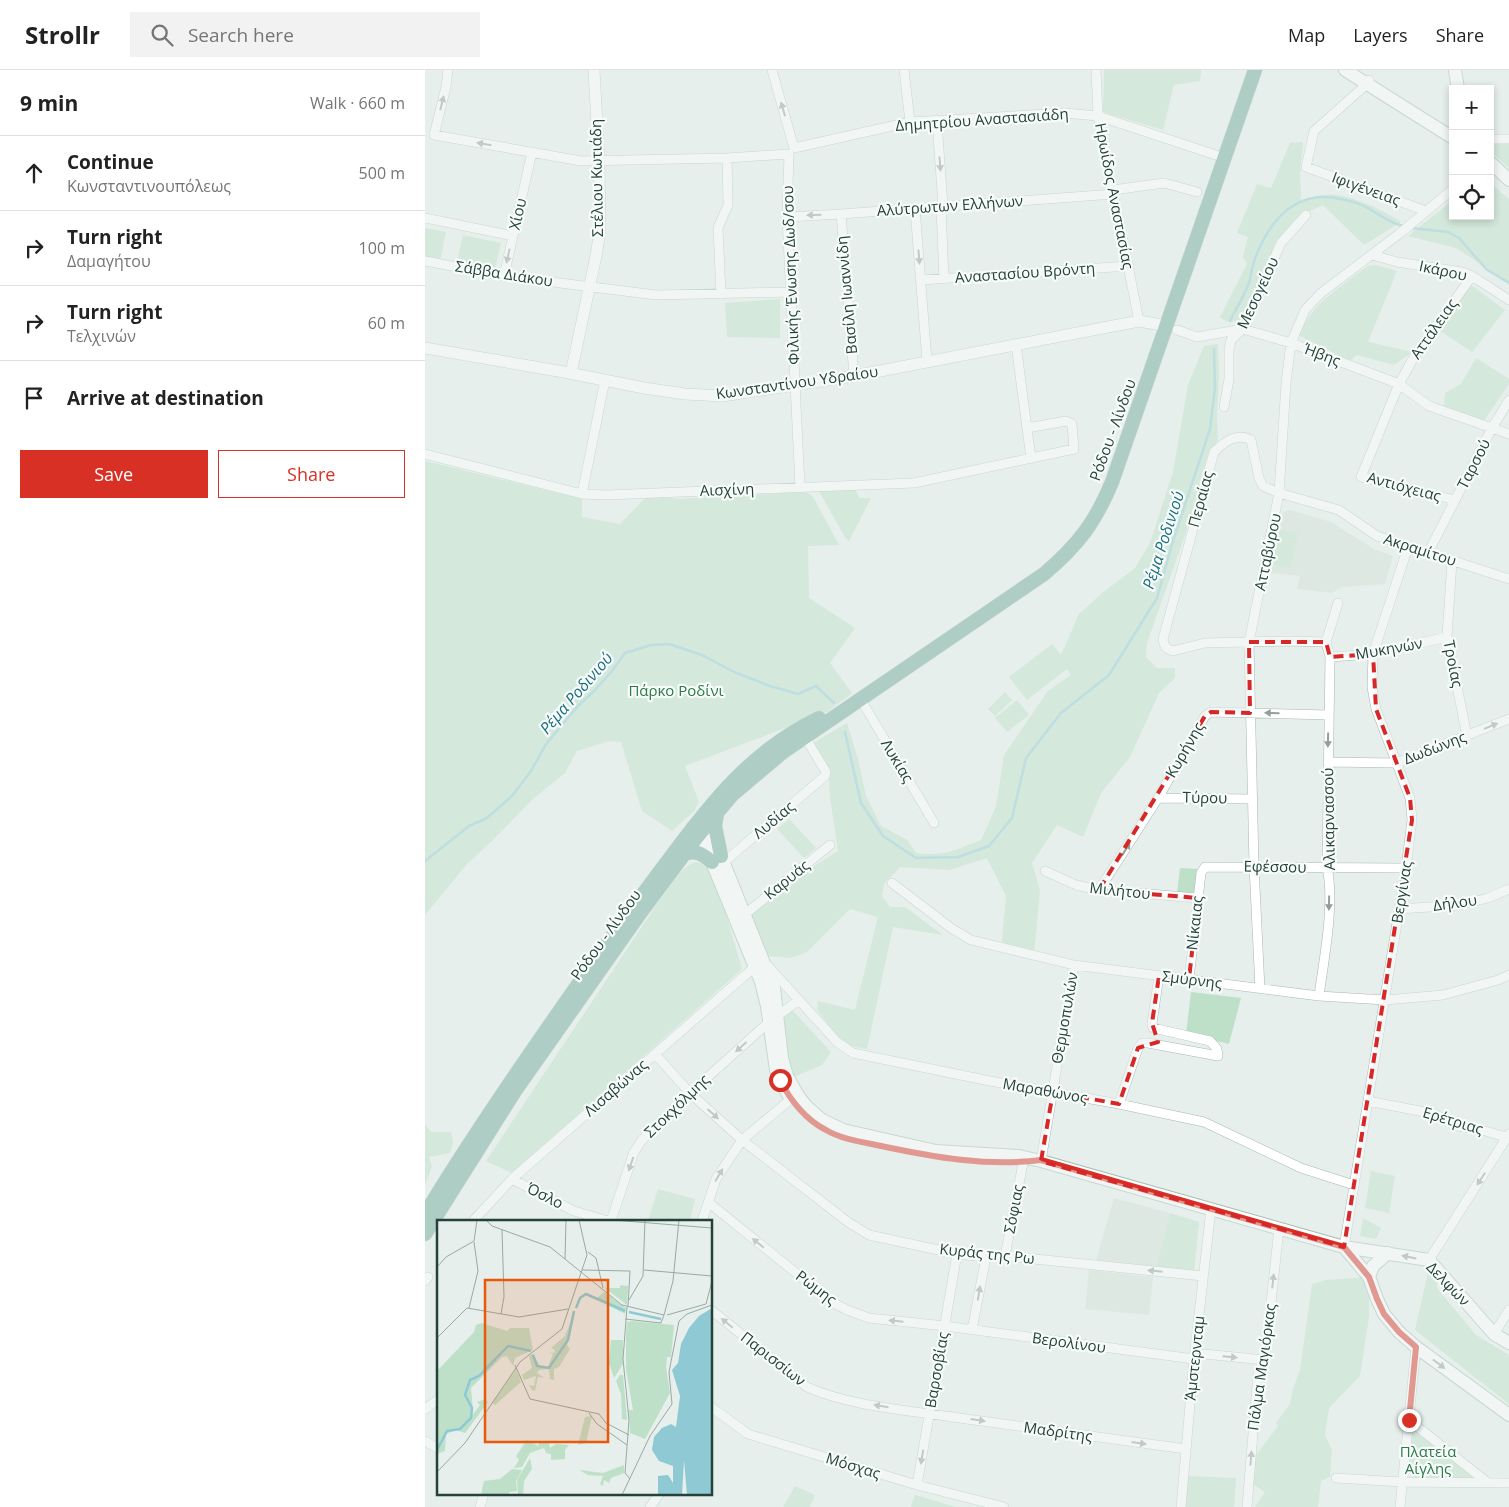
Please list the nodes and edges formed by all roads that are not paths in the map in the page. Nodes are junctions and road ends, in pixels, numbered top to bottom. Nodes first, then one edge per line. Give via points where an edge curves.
1 (448, 70) edge
2 (587, 70) edge
3 (594, 70) edge
4 (772, 70) edge
5 (904, 70) edge
6 (1096, 70) edge
7 (1255, 70) edge
8 (1345, 70) edge
9 (1356, 70) edge
10 (1455, 70) edge
11 (1368, 82) junction
12 (1457, 85) edge
13 (1098, 116) junction
14 (937, 121) junction
15 (910, 122) junction
16 (1449, 128) edge
17 (1449, 135) edge
18 (1494, 138) edge
19 (1509, 138) edge
20 (791, 151) junction
21 (532, 152) junction
22 (727, 158) junction
23 (1225, 158) junction
24 (596, 161) junction
25 (1494, 166) edge
26 (1509, 180) edge
27 (1114, 192) junction
28 (1197, 192) dead end
29 (1449, 192) edge
30 (942, 207) junction
31 (915, 209) junction
32 (1426, 211) junction
33 (841, 214) junction
34 (1306, 215) dead end
35 (787, 217) junction
36 (425, 218) edge
37 (513, 236) junction
38 (1373, 254) junction
39 (425, 261) edge
40 (1129, 266) junction
41 (504, 276) junction
42 (1472, 276) junction
43 (944, 279) junction
44 (921, 280) junction
45 (586, 286) junction
46 (790, 292) junction
47 (721, 294) junction
48 (1509, 300) edge
49 (1139, 321) junction
50 (1172, 328) junction
51 (1243, 329) junction
52 (1291, 343) junction
53 (1016, 344) junction
54 (425, 348) edge
55 (927, 361) junction
56 (567, 373) junction
57 (854, 376) junction
58 (605, 380) junction
59 (1399, 384) junction
60 (795, 385) junction
61 (1509, 400) edge
62 (1224, 407) dead end
63 (1027, 428) junction
64 (1492, 428) junction
65 (1509, 434) edge
66 (425, 454) edge
67 (1031, 459) junction
68 (800, 487) junction
69 (1279, 493) junction
70 (582, 494) junction
71 (1455, 500) junction
72 (1407, 546) junction
73 (1428, 553) junction
74 (1452, 561) junction
75 (1509, 579) edge
76 (1338, 603) dead end
77 (1447, 637) junction
78 (1249, 642) junction
79 (1326, 642) junction
80 (1373, 654) junction
81 (1330, 657) junction
82 (860, 698) junction
83 (1250, 713) junction
84 (1329, 714) junction
85 (1509, 719) edge
86 (1467, 736) junction
87 (805, 737) junction
88 (1328, 762) junction
89 (1396, 763) junction
90 (1158, 798) junction
91 (1252, 799) junction
92 (718, 812) junction
93 (934, 824) dead end
94 (697, 831) junction
95 (830, 844) dead end
96 (685, 854) junction
97 (719, 860) junction
98 (1254, 866) junction
99 (1205, 867) joint
100 (1327, 867) junction
101 (1406, 868) junction
102 (1045, 871) dead end
103 (892, 883) dead end
104 (1509, 889) edge
105 (1099, 890) junction
106 (1198, 898) junction
107 (1399, 909) junction
108 (744, 915) junction
109 (1074, 965) junction
110 (761, 968) junction
111 (1509, 975) edge
112 (1159, 976) junction
113 (1189, 980) junction
114 (1259, 989) junction
115 (1319, 996) junction
116 (799, 1000) junction
117 (1385, 1000) junction
118 (773, 1018) junction
119 (655, 1054) junction
120 (1053, 1092) junction
121 (690, 1093) junction
122 (794, 1096) junction
123 (1368, 1101) junction
124 (1119, 1104) junction
125 (1509, 1136) edge
126 (742, 1140) junction
127 (1041, 1160) junction
128 (1023, 1163) junction
129 (512, 1179) junction
130 (1354, 1185) junction
131 (708, 1202) junction
132 (1211, 1209) junction
133 (425, 1214) edge
134 (474, 1220) edge
135 (606, 1220) edge
136 (610, 1220) edge
137 (702, 1220) edge
138 (1279, 1228) junction
139 (425, 1234) edge
140 (1344, 1247) junction
141 (1388, 1253) junction
142 (957, 1254) junction
143 (1005, 1256) junction
144 (986, 1257) junction
145 (1429, 1260) junction
146 (1203, 1276) junction
147 (1369, 1277) junction
148 (1509, 1310) edge
149 (713, 1312) edge
150 (945, 1326) junction
151 (972, 1330) junction
152 (1494, 1334) junction
153 (1509, 1343) edge
154 (1416, 1347) junction
155 (1194, 1356) junction
156 (1265, 1360) junction
157 (437, 1401) edge
158 (713, 1408) edge
159 (425, 1409) edge
160 (929, 1414) junction
161 (1509, 1415) edge
162 (1409, 1420) junction
163 (425, 1441) edge
164 (437, 1448) edge
165 (1186, 1449) junction
166 (1336, 1478) dead end
167 (1403, 1482) junction
168 (1489, 1483) junction
169 (1509, 1483) edge
170 (917, 1485) junction
171 (484, 1494) edge
172 (659, 1494) edge
173 (480, 1507) edge
174 (650, 1507) edge
175 (1004, 1507) edge
176 (1181, 1507) edge
177 (1247, 1507) edge
178 (1400, 1507) edge

21 -> 1 street, Δημητρίου Αναστασιάδη via 434,135
2 - 24 street, Στέλιου Κωτιάδη
3 - 24 street, Στέλιου Κωτιάδη
20 -> 4 street, Φιλικής Ένωσης Δωδ/σου
5 - 15 street
6 - 13 street, Ηρωίδος Αναστασίας
7 - 23 main road, Ρόδου - Λίνδου
8 - 11 main road
9 - 11 main road
10 - 12 main road
11 - 16 main road
11 - 17 main road
11 - 32 street, Ιφιγένειας via 1314,131 1306,167
13 - 14 street, Δημητρίου Αναστασιάδη via 1065,113
13 - 23 street, Δημητρίου Αναστασιάδη
13 - 27 street, Ηρωίδος Αναστασίας
14 - 15 street, Δημητρίου Αναστασιάδη
14 -> 30 street
15 - 20 street, Δημητρίου Αναστασιάδη
18 - 19 street
20 - 22 street, Δημητρίου Αναστασιάδη
20 - 35 street, Φιλικής Ένωσης Δωδ/σου
21 - 24 street, Δημητρίου Αναστασιάδη
21 - 37 street, Χίου
22 - 24 street, Δημητρίου Αναστασιάδη
22 - 47 street via 728,205 718,228
23 - 50 main road, Ρόδου - Λίνδου
24 - 45 street, Στέλιου Κωτιάδη via 601,223
25 - 26 main road
27 - 28 street, Αλύτρωτων Ελλήνων via 1164,183
27 - 30 street, Αλύτρωτων Ελλήνων
27 - 40 street, Ηρωίδος Αναστασίας
29 - 32 street, Ατταβύρου
30 - 31 street, Αλύτρωτων Ελλήνων
30 - 43 street
31 - 33 street, Αλύτρωτων Ελλήνων
31 -> 44 street
32 - 38 street, Ατταβύρου
33 -> 35 street, Αλύτρωτων Ελλήνων
33 - 57 street, Βασίλη Ιωαννίδη
34 - 51 street, Μεσογείου via 1281,243
35 - 46 street, Φιλικής Ένωσης Δωδ/σου
36 - 37 street
37 -> 41 street, Χίου
38 - 42 street, Ικάρου via 1397,262
38 - 52 street, Ατταβύρου via 1313,301 1300,320
39 - 41 street, Σάββα Διάκου
40 - 43 street, Αναστασίου Βρόντη
40 - 49 street, Ηρωίδος Αναστασίας
41 - 45 street, Σάββα Διάκου
42 - 48 street, Ικάρου
42 - 59 street, Αττάλειας
43 - 44 street, Αναστασίου Βρόντη
44 - 55 street
45 - 47 street, Σάββα Διάκου via 656,295
45 - 56 street, Στέλιου Κωτιάδη
46 - 47 street, Σάββα Διάκου
46 - 60 street, Φιλικής Ένωσης Δωδ/σου
49 - 50 street, Κωνσταντίνου Υδραίου
49 - 53 street, Κωνσταντίνου Υδραίου
50 - 51 street via 1197,337
50 - 82 main road, Ρόδου - Λίνδου via 1102,506 1085,533 1044,574
51 - 52 street, Ήβης
51 - 62 street, Μεσογείου via 1231,340
52 - 59 street, Ήβης
52 - 69 street, Ατταβύρου
53 - 55 street, Κωνσταντίνου Υδραίου
53 - 63 street
54 - 56 street, Κωνσταντίνου Υδραίου
55 - 57 street, Κωνσταντίνου Υδραίου
56 - 58 street, Κωνσταντίνου Υδραίου
57 - 60 street, Κωνσταντίνου Υδραίου
58 - 60 street, Κωνσταντίνου Υδραίου via 703,396 736,395
58 - 70 street
59 - 64 street, Ήβης via 1429,406
59 - 71 street, Αντιόχειας via 1361,477
60 - 68 street, Φιλικής Ένωσης Δωδ/σου
61 - 64 street, Ταρσού
63 - 67 street
63 - 67 street, Αισχίνη via 1066,421 1072,424 1074,449
64 - 65 street, Ήβης
64 - 71 street, Ταρσού
66 - 70 street, Αισχίνη
67 - 68 street, Αισχίνη via 914,484
68 - 70 street, Αισχίνη via 607,496
69 - 72 street, Ακραμίτου via 1339,510 1377,536
69 - 78 street, Ατταβύρου
69 - 78 street, Περαίας via 1263,486 1251,440 1237,437 1223,443 1214,452 1163,639 1168,650 1173,651 1205,644
71 - 73 street, Ταρσού
72 - 73 street, Ακραμίτου
72 - 80 street, Βεργίνας
73 - 74 street, Ακραμίτου
74 - 75 street, Ακραμίτου
74 - 77 street, Τροίας
76 - 79 street
77 - 80 street, Μυκηνών
77 - 86 street, Τροίας
78 - 79 street
78 - 83 street, Ατταβύρου
79 - 81 street, Αλικαρνασσού
80 - 81 street, Μυκηνών
80 - 89 street, Βεργίνας via 1376,709
81 - 84 street, Αλικαρνασσού
82 - 87 main road, Ρόδου - Λίνδου
82 - 93 street, Λυκίας
82 - 94 main road, Ρόδου - Λίνδου via 807,724 770,749 725,788
84 -> 83 street, Κυρήνης
83 - 90 street, Κυρήνης via 1211,712 1205,716
83 - 91 street, Ατταβύρου
84 -> 88 street, Αλικαρνασσού
86 -> 85 street, Δωδώνης
86 - 89 street, Δωδώνης
87 - 92 main road, Ρόδου - Λίνδου via 744,784
87 - 97 street, Λυδίας via 826,772 825,776
88 - 89 street, Δωδώνης
88 - 100 street, Αλικαρνασσού
89 - 101 street, Βεργίνας via 1410,798 1412,820
90 - 91 street, Τύρου
105 -> 90 street, Κυρήνης
91 - 98 street, Ατταβύρου
92 - 94 main road, Ρόδου - Λίνδου
92 - 97 main road via 715,826
94 - 96 main road, Ρόδου - Λίνδου
94 - 97 main road
94 - 133 main road, Ρόδου - Λίνδου via 633,906 507,1085
95 - 108 street, Καρυάς
96 - 97 main road via 697,852
96 - 139 main road, Ρόδου - Λίνδου via 515,1091
97 - 108 main road
97 - 110 main road
98 - 99 street, Εφέσσου
98 - 100 street, Εφέσσου
98 - 114 street, Ατταβύρου
99 - 106 street, Νίκαιας
100 - 101 street, Εφέσσου
100 -> 115 street, Αλικαρνασσού via 1329,912
101 - 107 street, Βεργίνας
102 - 105 street, Μιλήτου via 1076,886
103 - 109 street, Σμύρνης via 971,940
104 - 107 street, Δήλου via 1460,904
105 - 106 street, Μιλήτου
106 - 113 street, Νίκαιας
107 - 117 street, Βεργίνας
108 - 110 main road
109 - 112 street, Σμύρνης
109 - 120 street, Θερμοπυλών
110 - 116 street, Μαραθώνος
110 - 118 main road via 773,988
110 - 119 street, Λισαβώνας
111 - 117 street, Σμύρνης via 1443,995
112 - 113 street, Σμύρνης
112 - 124 street via 1153,1028 1210,1041 1218,1056 1142,1043 1137,1048
113 - 114 street, Σμύρνης
114 - 115 street, Σμύρνης
115 - 117 street, Σμύρνης
116 - 118 street, Στοκχόλμης
116 - 120 street, Μαραθώνος via 837,1042 853,1053
117 - 123 street, Βεργίνας
118 -> 121 street, Στοκχόλμης
118 - 122 main road
119 - 121 street, Κυράς της Ρω
119 - 129 street, Λισαβώνας
120 - 124 street, Μαραθώνος
120 - 127 street, Θερμοπυλών
121 -> 126 street, Κυράς της Ρω
121 -> 136 street, Στοκχόλμης via 634,1152
122 - 126 street
122 - 127 main road, Δελφών via 821,1120 843,1130 936,1151
122 - 128 main road via 812,1121 836,1136 943,1158
123 - 125 street, Ερέτριας via 1435,1114 1458,1126
123 - 130 street, Βεργίνας
124 - 130 street, Μαραθώνος via 1204,1122 1301,1168
125 -> 145 street
131 -> 126 street via 716,1179
126 - 142 street, Κυράς της Ρω via 869,1235
127 - 128 main road
127 - 132 main road, Δελφών
128 - 143 street, Σόφιας
129 - 134 street, Λισαβώνας
129 - 135 street, Όσλο via 574,1211
130 - 140 street, Βεργίνας
131 - 137 street
150 -> 131 street, Ρώμης via 869,1318 847,1310 832,1302
132 - 138 main road, Δελφών
132 - 146 street, Άμστερνταμ
138 - 140 main road, Δελφών
156 -> 138 street, Πάλμα Μαγιόρκας
140 - 141 main road, Δελφών
140 - 147 main road
145 -> 141 main road, Δελφών
141 - 147 main road via 1373,1266
142 - 144 street, Κυράς της Ρω
142 - 150 street, Βαρσοβίας
143 - 144 street, Κυράς της Ρω
146 -> 143 street, Κυράς της Ρω
151 -> 144 street
145 - 152 main road, Δελφών
146 - 155 street, Άμστερνταμ
147 - 154 main road via 1384,1314
148 - 152 street
160 -> 149 street, Παρισσίων via 841,1400 807,1387
150 - 151 street, Βερολίνου
150 - 160 street, Βαρσοβίας
151 - 155 street, Βερολίνου
152 - 153 main road, Δελφών
154 -> 161 main road
154 - 162 street
155 -> 156 street, Βερολίνου
155 - 165 street, Άμστερνταμ
177 -> 156 street, Πάλμα Μαγιόρκας via 1258,1373
157 - 159 street
158 - 170 street, Μόσχας via 749,1434
160 -> 165 street, Μαδρίτης
160 -> 170 street, Βαρσοβίας
162 - 167 street
162 - 168 street
163 - 164 street
165 - 176 street, Άμστερνταμ
166 - 167 street
167 - 168 street
167 - 178 street
168 - 169 street
170 - 175 street, Μόσχας
171 - 173 street
172 - 174 street

